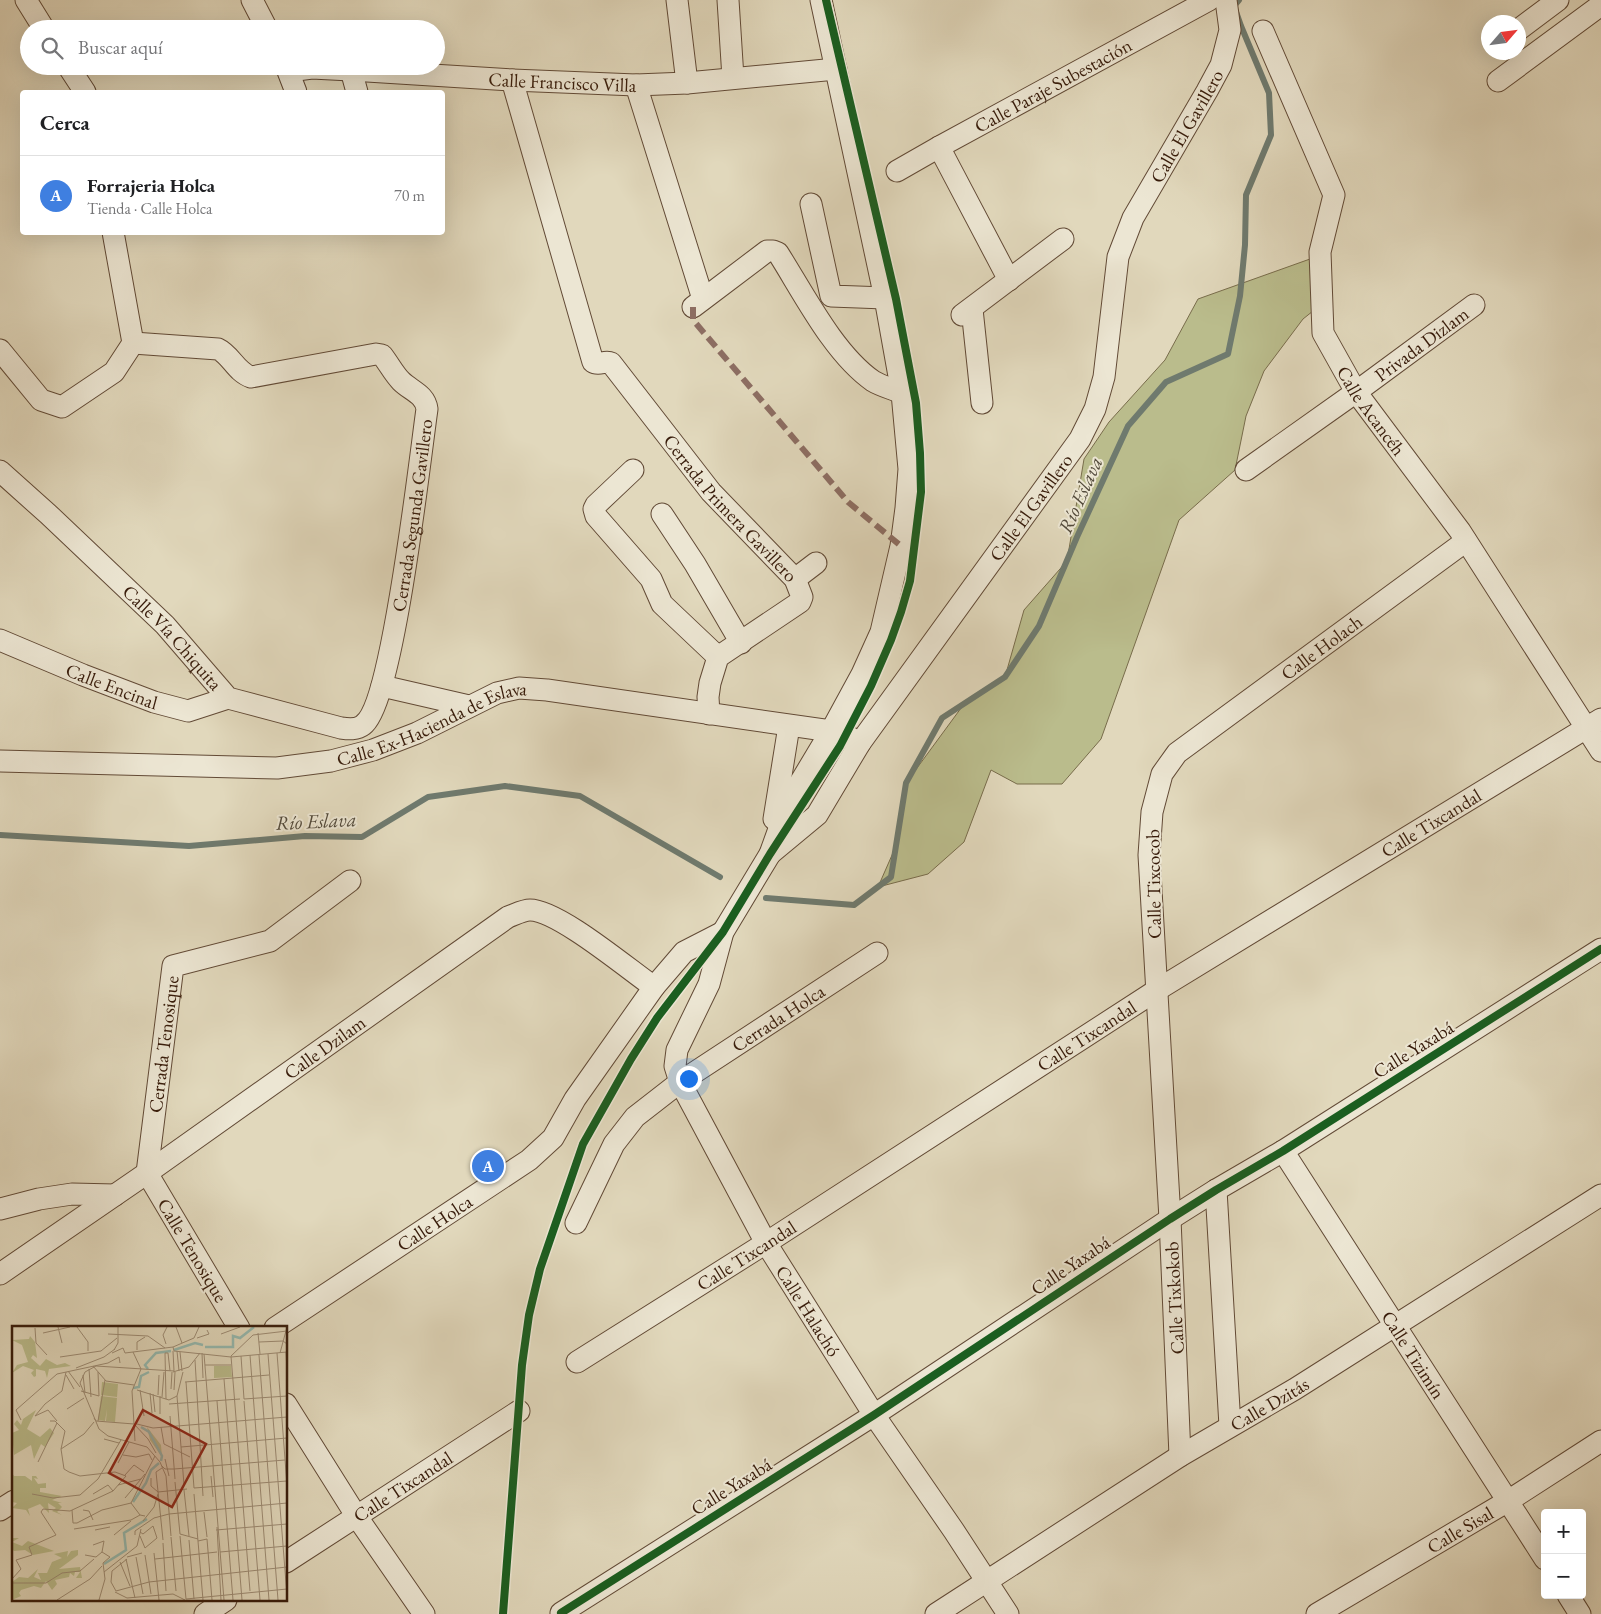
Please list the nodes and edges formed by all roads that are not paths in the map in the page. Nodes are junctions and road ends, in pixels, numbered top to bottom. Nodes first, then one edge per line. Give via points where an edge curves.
1 (26, 0) edge
2 (252, 0) edge
3 (678, 0) edge
4 (728, 0) edge
5 (821, 0) edge
6 (1209, 0) edge
7 (1226, 0) edge
8 (1558, 0) edge
9 (1601, 5) edge
10 (38, 20) edge
11 (262, 20) edge
12 (1526, 24) edge
13 (1263, 30) dead end
14 (836, 69) junction
15 (74, 75) edge
16 (290, 75) edge
17 (352, 75) edge
18 (431, 75) edge
19 (733, 78) junction
20 (512, 80) junction
21 (1498, 81) dead end
22 (687, 83) junction
23 (636, 85) junction
24 (84, 90) edge
25 (295, 90) edge
26 (357, 90) edge
27 (939, 147) junction
28 (897, 172) dead end
29 (811, 204) dead end
30 (114, 235) edge
31 (1063, 239) dead end
32 (1009, 280) junction
33 (885, 298) junction
34 (1474, 305) dead end
35 (133, 343) junction
36 (0, 350) edge
37 (1356, 392) junction
38 (902, 393) junction
39 (982, 403) dead end
40 (632, 470) dead end
41 (1246, 470) dead end
42 (0, 471) edge
43 (662, 514) dead end
44 (1466, 541) junction
45 (816, 563) dead end
46 (795, 579) junction
47 (0, 640) edge
48 (741, 643) junction
49 (718, 657) junction
50 (382, 686) junction
51 (228, 698) junction
52 (469, 706) junction
53 (709, 714) junction
54 (1593, 723) edge
55 (789, 726) junction
56 (832, 731) junction
57 (860, 743) junction
58 (1601, 751) edge
59 (1177, 753) joint
60 (0, 761) edge
61 (770, 854) junction
62 (350, 881) dead end
63 (723, 932) junction
64 (1601, 949) edge
65 (877, 953) dead end
66 (654, 987) junction
67 (1157, 990) junction
68 (680, 1082) junction
69 (1283, 1151) junction
70 (147, 1173) junction
71 (1216, 1190) junction
72 (115, 1195) junction
73 (1601, 1195) edge
74 (0, 1209) edge
75 (1170, 1219) junction
76 (576, 1223) dead end
77 (766, 1243) junction
78 (0, 1274) edge
79 (1395, 1325) junction
80 (238, 1326) edge
81 (277, 1326) edge
82 (577, 1362) dead end
83 (288, 1407) edge
84 (519, 1411) dead end
85 (874, 1415) junction
86 (1230, 1426) junction
87 (1601, 1441) edge
88 (1180, 1456) junction
89 (1508, 1501) junction
90 (12, 1502) edge
91 (0, 1510) edge
92 (357, 1517) junction
93 (1542, 1554) edge
94 (288, 1561) edge
95 (988, 1582) junction
96 (1571, 1599) edge
97 (223, 1602) edge
98 (205, 1614) edge
99 (424, 1614) edge
100 (560, 1614) edge
101 (936, 1614) edge
102 (1008, 1614) edge
103 (1318, 1614) edge
104 (1580, 1614) edge

1 - 10 street
2 - 11 street
3 - 22 street
4 - 19 street
5 - 14 street
6 - 27 street, Calle Paraje Subestación
7 - 57 street, Calle El Gavillero via 1230,30 1220,65 1133,218 1118,257 1104,377 1095,409 1080,439
8 - 12 street
9 - 21 street
13 - 37 street, Calle Acancéh via 1334,195 1320,252 1323,333
14 - 19 street, Calle Francisco Villa
14 - 33 street
15 - 24 street
16 - 25 street
17 - 26 street
18 - 20 street, Calle Francisco Villa
19 - 22 street, Calle Francisco Villa
20 - 23 street, Calle Francisco Villa
20 - 46 street, Cerrada Primera Gavillero via 593,362 610,362 711,492
22 - 23 street, Calle Francisco Villa
23 - 38 street via 698,303 767,251 778,253 849,359 874,381
27 - 28 street, Calle Paraje Subestación
27 - 32 street
29 - 33 street via 831,296
30 - 35 street
31 - 32 street
32 - 39 street via 967,312
33 - 38 street
34 - 37 street, Privada Dizlam
35 - 36 street via 114,372 62,407 41,400
35 - 50 street, Cerrada Segunda Gavillero via 218,349 240,371 251,377 382,355 400,380 426,402 404,576
37 - 41 street, Privada Dizlam
37 - 44 street, Calle Acancéh
38 - 56 street via 909,469 901,546 881,632
40 - 49 street via 596,505 596,516 651,579 662,604
42 - 51 street, Calle Vía Chiquita via 165,625
43 - 48 street via 696,564
44 - 54 street, Calle Acancéh
44 - 59 street, Calle Holach
45 - 46 street
46 - 48 street, Cerrada Primera Gavillero via 802,597 800,602
47 - 51 street, Calle Encinal via 92,679 188,711
48 - 49 street, Cerrada Primera Gavillero
49 - 53 street via 710,684
50 - 51 street, Calle Vía Chiquita via 370,717 363,725 352,729
50 - 52 street
52 - 53 street, Calle Ex-Hacienda de Eslava via 497,693 519,688
52 - 60 street, Calle Ex-Hacienda de Eslava via 417,733 373,750 331,761 277,768
53 - 55 street, Calle Ex-Hacienda de Eslava
54 - 58 street, Calle Acancéh
54 - 67 street, Calle Tixcandal
55 - 56 street, Calle Ex-Hacienda de Eslava
55 - 61 street
56 - 57 street, Calle Ex-Hacienda de Eslava
56 - 61 street via 789,801
57 - 61 street, Calle El Gavillero via 817,815
59 - 67 street, Calle Tixcocob via 1162,774 1152,812 1149,855
61 - 63 street
62 - 70 street, Cerrada Tenosique via 270,941 173,966
63 - 66 street, Calle Holca via 684,952
63 - 68 street, Calle Halachó via 710,984 677,1050 675,1066
64 - 69 street, Calle Yaxabá
65 - 68 street, Cerrada Holca
66 - 70 street, Calle Dzilam via 566,924 546,913 528,910 508,918
66 - 81 street, Calle Holca via 575,1099 553,1138 529,1160
67 - 75 street, Calle Tixkokob
67 - 77 street, Calle Tixcandal
68 - 76 street, Cerrada Holca via 634,1117 614,1144
68 - 77 street, Calle Halachó
69 - 71 street, Calle Yaxabá
69 - 79 street, Calle Tizimín
70 - 72 street, Calle Dzilam
70 - 80 street, Calle Tenosique
71 - 75 street, Calle Yaxabá
71 - 86 street
72 - 74 street via 72,1194
72 - 78 street, Calle Dzilam
73 - 79 street, Calle Dzitás
75 - 85 street, Calle Yaxabá
75 - 88 street, Calle Tixkokob
77 - 82 street, Calle Tixcandal
77 - 85 street, Calle Halachó
79 - 86 street, Calle Dzitás
79 - 89 street, Calle Tizimín
83 - 92 street
84 - 92 street, Calle Tixcandal
85 - 95 street, Calle Halachó
85 - 100 street, Calle Yaxabá
86 - 88 street, Calle Dzitás
87 - 89 street, Calle Sisal
88 - 95 street, Calle Dzitás
89 - 93 street, Calle Tizimín
89 - 103 street, Calle Sisal
90 - 91 street
92 - 94 street, Calle Tixcandal
92 - 99 street
95 - 101 street, Calle Dzitás
95 - 102 street, Calle Halachó
96 - 104 street
97 - 98 street

